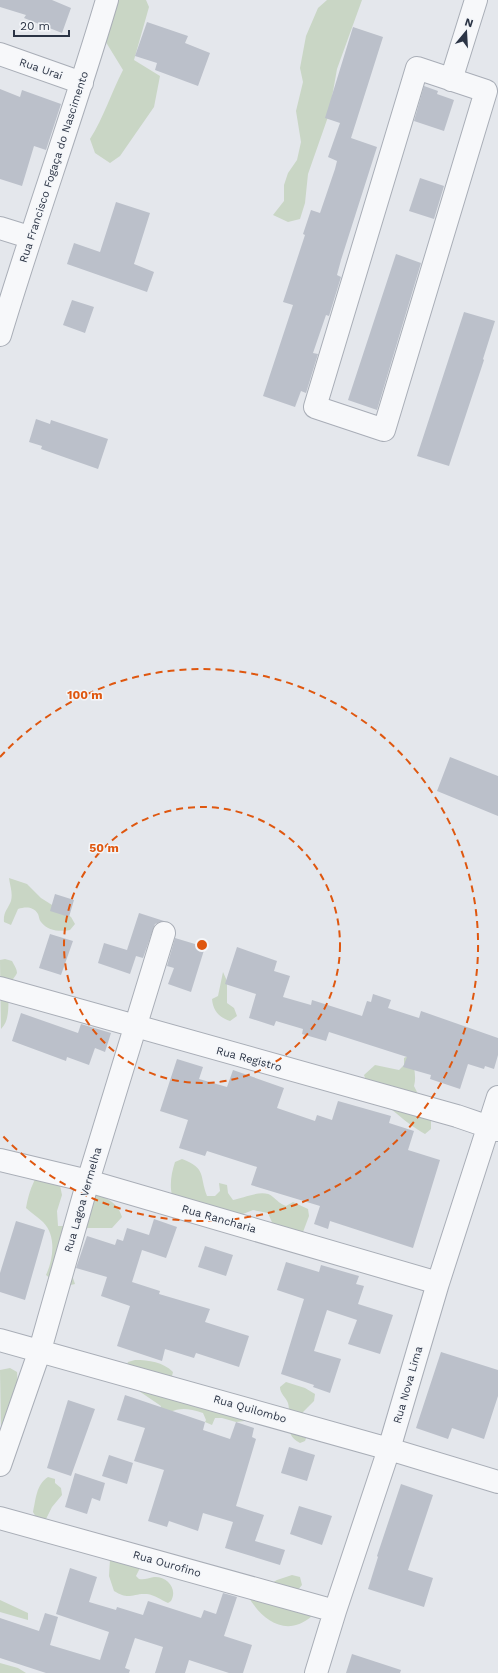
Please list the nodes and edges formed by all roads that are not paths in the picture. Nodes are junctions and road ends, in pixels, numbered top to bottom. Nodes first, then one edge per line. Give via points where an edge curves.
1 (107, 0) edge
2 (476, 0) edge
3 (0, 54) edge
4 (452, 80) junction
5 (82, 83) junction
6 (0, 228) edge
7 (29, 237) junction
8 (0, 334) edge
9 (164, 934) dead end
10 (0, 988) edge
11 (135, 1027) junction
12 (498, 1097) edge
13 (493, 1128) edge
14 (0, 1160) edge
15 (88, 1181) junction
16 (438, 1283) junction
17 (0, 1340) edge
18 (40, 1350) junction
19 (389, 1449) junction
20 (0, 1465) edge
21 (498, 1482) edge
22 (0, 1518) edge
23 (335, 1611) junction
24 (316, 1673) edge

1 - 5 street, Rua Francisco Fogaça do Nascimento
2 - 4 street
3 - 5 street, Rua Urai
4 - 4 street via 417,68 315,407 384,430 486,91
5 - 7 street, Rua Francisco Fogaça do Nascimento
6 - 7 street
7 - 8 street, Rua Francisco Fogaça do Nascimento
9 - 11 street, Rua Lagoa Vermelha
10 - 11 street, Rua Registro
11 - 13 street, Rua Registro
11 - 15 street, Rua Lagoa Vermelha
12 - 13 street, Rua Nova Lima
13 - 16 street, Rua Nova Lima
14 - 15 street, Rua Rancharia
15 - 16 street, Rua Rancharia
15 - 18 street, Rua Lagoa Vermelha
16 - 19 street, Rua Nova Lima
17 - 18 street, Rua Quilombo
18 - 19 street, Rua Quilombo
18 - 20 street, Rua Lagoa Vermelha
19 - 21 street, Rua Quilombo
19 - 23 street, Rua Nova Lima
22 - 23 street, Rua Ourofino
23 - 24 street, Rua Nova Lima

